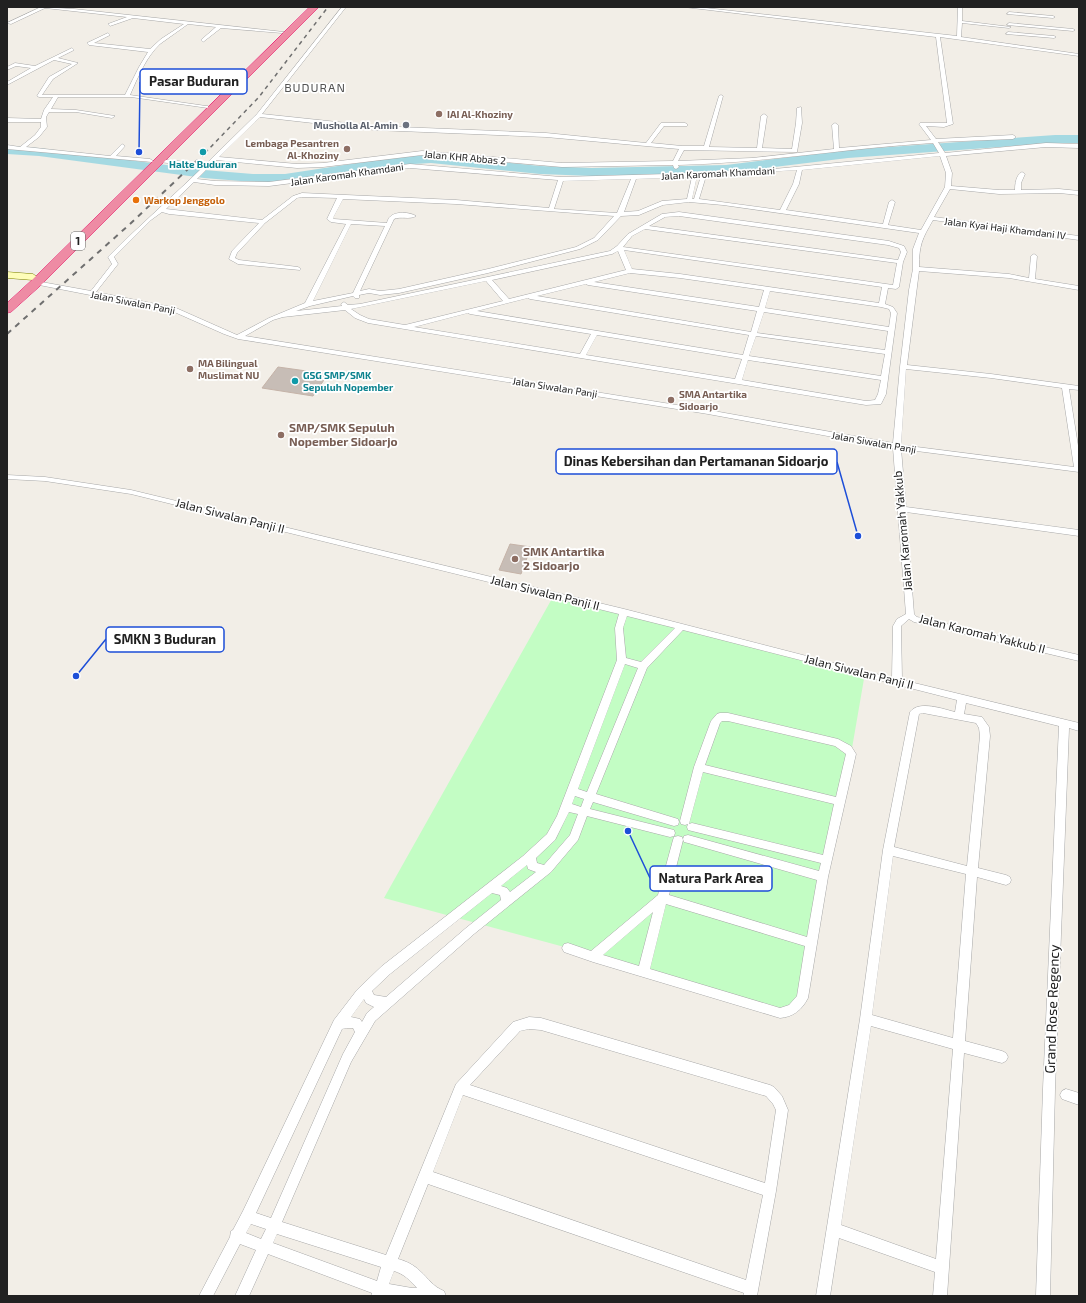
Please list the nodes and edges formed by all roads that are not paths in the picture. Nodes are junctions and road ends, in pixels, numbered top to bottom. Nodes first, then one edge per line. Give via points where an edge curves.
1 (45, 7) edge
2 (308, 7) edge
3 (315, 7) edge
4 (344, 7) edge
5 (686, 7) edge
6 (960, 7) edge
7 (1009, 10) edge
8 (134, 16) junction
9 (960, 22) junction
10 (9, 23) dead end
11 (186, 24) junction
12 (110, 25) dead end
13 (1008, 25) junction
14 (219, 27) junction
15 (1058, 29) junction
16 (1073, 30) dead end
17 (282, 32) junction
18 (1008, 33) junction
19 (108, 34) dead end
20 (938, 36) junction
21 (1054, 37) dead end
22 (959, 38) junction
23 (203, 41) dead end
24 (1008, 44) junction
25 (72, 48) dead end
26 (152, 51) junction
27 (1079, 55) edge
28 (52, 58) junction
29 (35, 67) junction
30 (7, 69) edge
31 (7, 84) edge
32 (228, 87) junction
33 (56, 96) junction
34 (127, 96) junction
35 (721, 96) dead end
36 (206, 107) junction
37 (799, 108) dead end
38 (46, 110) junction
39 (259, 115) junction
40 (112, 116) dead end
41 (764, 116) dead end
42 (7, 120) edge
43 (42, 121) junction
44 (685, 125) dead end
45 (836, 125) dead end
46 (1013, 137) dead end
47 (936, 142) junction
48 (647, 145) junction
49 (122, 146) dead end
50 (1079, 146) edge
51 (7, 147) edge
52 (22, 148) junction
53 (682, 148) junction
54 (706, 148) junction
55 (759, 150) junction
56 (767, 150) junction
57 (794, 151) junction
58 (837, 151) junction
59 (943, 152) junction
60 (826, 153) junction
61 (445, 155) junction
62 (112, 157) junction
63 (215, 158) junction
64 (767, 159) junction
65 (835, 162) junction
66 (151, 164) junction
67 (676, 164) junction
68 (436, 166) junction
69 (205, 168) junction
70 (800, 168) junction
71 (1022, 174) dead end
72 (679, 175) junction
73 (695, 175) junction
74 (704, 175) junction
75 (634, 177) junction
76 (562, 179) junction
77 (192, 180) junction
78 (948, 186) junction
79 (1018, 192) junction
80 (1079, 193) edge
81 (340, 198) junction
82 (688, 200) junction
83 (696, 200) junction
84 (892, 202) dead end
85 (164, 207) junction
86 (551, 210) junction
87 (782, 212) junction
88 (620, 213) junction
89 (413, 216) dead end
90 (932, 218) junction
91 (263, 222) junction
92 (349, 223) junction
93 (389, 225) junction
94 (885, 226) junction
95 (644, 227) junction
96 (923, 232) junction
97 (1079, 238) edge
98 (620, 248) junction
99 (1034, 256) dead end
100 (900, 262) junction
101 (298, 269) dead end
102 (916, 269) junction
103 (630, 271) junction
104 (7, 275) edge
105 (1032, 279) junction
106 (35, 280) junction
107 (488, 280) junction
108 (584, 282) junction
109 (885, 285) junction
110 (768, 288) junction
111 (904, 288) junction
112 (1079, 288) edge
113 (92, 294) junction
114 (355, 294) junction
115 (524, 296) junction
116 (341, 297) junction
117 (7, 300) edge
118 (507, 300) junction
119 (308, 304) junction
120 (882, 305) junction
121 (360, 306) junction
122 (346, 307) junction
123 (761, 309) junction
124 (7, 310) edge
125 (465, 311) junction
126 (282, 315) junction
127 (405, 326) junction
128 (892, 328) junction
129 (595, 332) junction
130 (753, 334) junction
131 (238, 337) junction
132 (888, 352) junction
133 (582, 356) junction
134 (746, 358) junction
135 (903, 367) junction
136 (885, 379) junction
137 (738, 381) junction
138 (1065, 386) junction
139 (1079, 388) edge
140 (897, 446) junction
141 (1079, 470) edge
142 (8, 478) edge
143 (901, 508) junction
144 (1079, 533) edge
145 (624, 612) junction
146 (910, 615) junction
147 (681, 627) junction
148 (1079, 658) edge
149 (622, 660) junction
150 (643, 666) junction
151 (897, 682) junction
152 (962, 698) junction
153 (959, 716) junction
154 (1064, 723) junction
155 (1079, 726) edge
156 (699, 767) junction
157 (572, 791) junction
158 (590, 796) junction
159 (841, 802) junction
160 (566, 807) junction
161 (584, 812) junction
162 (684, 824) junction
163 (679, 837) junction
164 (888, 850) junction
165 (530, 856) junction
166 (827, 860) junction
167 (547, 869) junction
168 (972, 871) junction
169 (824, 877) junction
170 (1006, 880) dead end
171 (492, 888) junction
172 (662, 898) junction
173 (506, 900) junction
174 (811, 943) junction
175 (568, 948) dead end
176 (594, 957) junction
177 (643, 972) junction
178 (366, 989) junction
179 (387, 1002) junction
180 (866, 1020) junction
181 (338, 1024) junction
182 (362, 1032) junction
183 (959, 1045) junction
184 (1002, 1057) dead end
185 (460, 1088) junction
186 (1066, 1095) dead end
187 (1079, 1099) edge
188 (425, 1176) junction
189 (770, 1191) junction
190 (248, 1216) junction
191 (274, 1226) junction
192 (834, 1229) junction
193 (236, 1236) junction
194 (264, 1246) junction
195 (390, 1262) junction
196 (942, 1268) junction
197 (751, 1292) edge
198 (380, 1293) edge
199 (435, 1295) edge
200 (206, 1296) edge
201 (242, 1296) edge
202 (823, 1296) edge
203 (940, 1296) edge
204 (1043, 1296) edge

1 - 8 street
1 - 10 street
2 - 17 highway, 1
3 - 32 highway, 1
4 - 39 street
5 - 20 street
6 - 9 street
7 - 13 street
7 - 15 street via 1055,18
8 - 11 street
8 - 12 street
9 - 13 street
9 - 22 street
11 - 14 street
11 - 26 street
13 - 15 street
13 - 18 street
14 - 17 street
14 - 23 street
15 - 16 street
17 - 32 highway, 1
18 - 21 street
18 - 24 street
19 - 26 street via 89,44
20 - 22 street
20 - 47 street via 950,124 922,124
22 - 24 street
24 - 27 street
25 - 28 street
26 - 34 street
28 - 29 street
28 - 33 street via 76,63 52,78 38,95
29 - 30 street via 15,64
29 - 31 street
32 - 36 highway, 1
32 - 66 highway, 1
33 - 34 street
33 - 38 street
34 - 36 street
35 - 54 street
36 - 66 highway, 1
37 - 57 street
38 - 40 street
38 - 43 street
39 - 48 street via 375,128 538,135
39 - 63 street
41 - 55 street
42 - 43 street
43 - 52 street via 42,130
44 - 48 street via 663,124
45 - 58 street
46 - 47 street
47 - 58 street
47 - 59 street
48 - 53 street
49 - 62 street
50 - 59 street, Jalan Karomah Khamdani via 1046,145
51 - 52 street
52 - 62 street
53 - 54 street
53 - 67 street
54 - 55 street
55 - 56 street
56 - 57 street
56 - 64 street
57 - 60 street
58 - 60 street
59 - 65 street, Jalan Karomah Khamdani
59 - 78 street via 949,173
60 - 64 street, Jalan KHR Abbas 2
60 - 65 street
61 - 63 street, Jalan KHR Abbas 2 via 412,153 323,165 296,166
61 - 67 street, Jalan KHR Abbas 2 via 562,165
61 - 68 street
62 - 66 street
63 - 69 street
64 - 67 street, Jalan KHR Abbas 2
65 - 70 street, Jalan Karomah Khamdani
66 - 69 street
66 - 106 highway, 1
67 - 72 street
68 - 76 street, Jalan Karomah Khamdani
68 - 77 street, Jalan Karomah Khamdani via 399,167 258,185
69 - 77 street
70 - 74 street, Jalan Karomah Khamdani
70 - 87 street via 796,184
71 - 79 street
72 - 73 street, Jalan Karomah Khamdani
72 - 75 street, Jalan Karomah Khamdani
73 - 74 street, Jalan Karomah Khamdani
73 - 82 street
74 - 83 street
75 - 76 street, Jalan Karomah Khamdani
75 - 88 street
76 - 86 street
77 - 85 street
78 - 79 street
78 - 90 street
79 - 80 street
81 - 86 street via 456,202
81 - 91 street via 298,196
81 - 92 street via 330,219
82 - 83 street
82 - 88 street via 662,203 639,213
83 - 87 street
84 - 94 street
85 - 91 street via 163,210 169,212
85 - 113 street via 111,257 116,264
86 - 88 street via 610,215
87 - 94 street
88 - 114 street via 596,239 568,252 399,291
89 - 93 street via 394,216
90 - 96 street
90 - 97 street, Jalan Kyai Haji Khamdani IV
91 - 101 street via 234,252 232,259 238,262
92 - 93 street
92 - 119 street
93 - 114 street
94 - 96 street
95 - 98 street via 631,234 622,242
95 - 100 street
95 - 100 street via 664,215 678,214 899,245 904,249
96 - 102 street via 916,249
98 - 103 street
98 - 107 street via 612,252
98 - 109 street
99 - 105 street
100 - 111 street
102 - 105 street
102 - 111 street
103 - 108 street
103 - 110 street
104 - 106 street
105 - 112 street
106 - 113 street, Jalan Siwalan Panji
106 - 117 highway, 1
106 - 124 highway, 1
107 - 118 street
107 - 121 street
108 - 115 street
108 - 123 street
109 - 111 street
109 - 120 street
110 - 120 street
110 - 123 street
111 - 135 street
113 - 131 street, Jalan Siwalan Panji via 174,309
114 - 116 street
114 - 121 street
115 - 118 street
115 - 130 street
116 - 119 street
116 - 122 street
118 - 125 street
119 - 126 street
120 - 128 street via 894,310
121 - 122 street
122 - 126 street
122 - 127 street via 362,319
123 - 128 street
123 - 130 street
125 - 127 street
125 - 129 street
126 - 131 street
127 - 133 street
128 - 132 street
129 - 133 street
129 - 134 street
130 - 132 street
130 - 134 street
131 - 140 street, Jalan Siwalan Panji via 701,411
132 - 136 street
133 - 137 street
134 - 136 street
134 - 137 street
135 - 138 street
135 - 140 street
136 - 137 street via 881,399 874,403
138 - 139 street
138 - 141 street
140 - 141 street, Jalan Siwalan Panji
140 - 143 street, Jalan Karomah Yakkub
142 - 145 street, Jalan Siwalan Panji II via 45,479 131,492
143 - 144 street
143 - 146 street, Jalan Karomah Yakkub
145 - 147 street, Jalan Siwalan Panji II
145 - 149 street via 619,628
146 - 148 street, Jalan Karomah Yakkub II via 914,619
146 - 151 street, Jalan Karomah Yakkub II via 897,626
147 - 150 street
147 - 151 street, Jalan Siwalan Panji II
149 - 150 street
149 - 157 street
150 - 158 street
151 - 152 street, Jalan Siwalan Panji II
152 - 153 street
152 - 154 street, Jalan Siwalan Panji II
153 - 164 street via 922,709 915,712
153 - 168 street via 979,720 984,727 985,736
154 - 155 street, Jalan Siwalan Panji II
154 - 204 street, Grand Rose Regency
156 - 159 street
156 - 159 street via 716,721 720,717 838,743 851,754
156 - 162 street
157 - 158 street
157 - 160 street
158 - 161 street
158 - 162 street
159 - 166 street
160 - 161 street
160 - 165 street via 551,837
161 - 163 street
161 - 167 street via 574,837
162 - 163 street via 692,836
162 - 163 street via 669,829
162 - 166 street
163 - 169 street
163 - 172 street
164 - 168 street
164 - 180 street
165 - 167 street via 532,866
165 - 171 street
166 - 169 street
167 - 173 street
168 - 170 street
168 - 183 street
169 - 174 street
171 - 173 street via 503,890 506,893
171 - 178 street via 386,970
172 - 174 street
172 - 176 street
172 - 177 street
173 - 179 street
174 - 177 street via 802,998 790,1012 780,1013
175 - 176 street
176 - 177 street
178 - 179 street via 371,1001
178 - 181 street
179 - 182 street via 371,1017
180 - 183 street
180 - 192 street
181 - 182 street via 356,1023
181 - 190 street
182 - 191 street via 347,1058
183 - 184 street
183 - 196 street
185 - 188 street
185 - 189 street
185 - 189 street via 517,1026 529,1023 540,1024 770,1092 778,1100 782,1110
186 - 187 street
188 - 195 street
188 - 197 street
189 - 197 street
190 - 191 street
190 - 193 street
191 - 194 street
191 - 195 street
192 - 196 street
192 - 202 street
193 - 194 street
193 - 200 street
194 - 198 street
194 - 201 street
195 - 198 street
195 - 199 street via 415,1275
196 - 203 street
198 - 199 street

